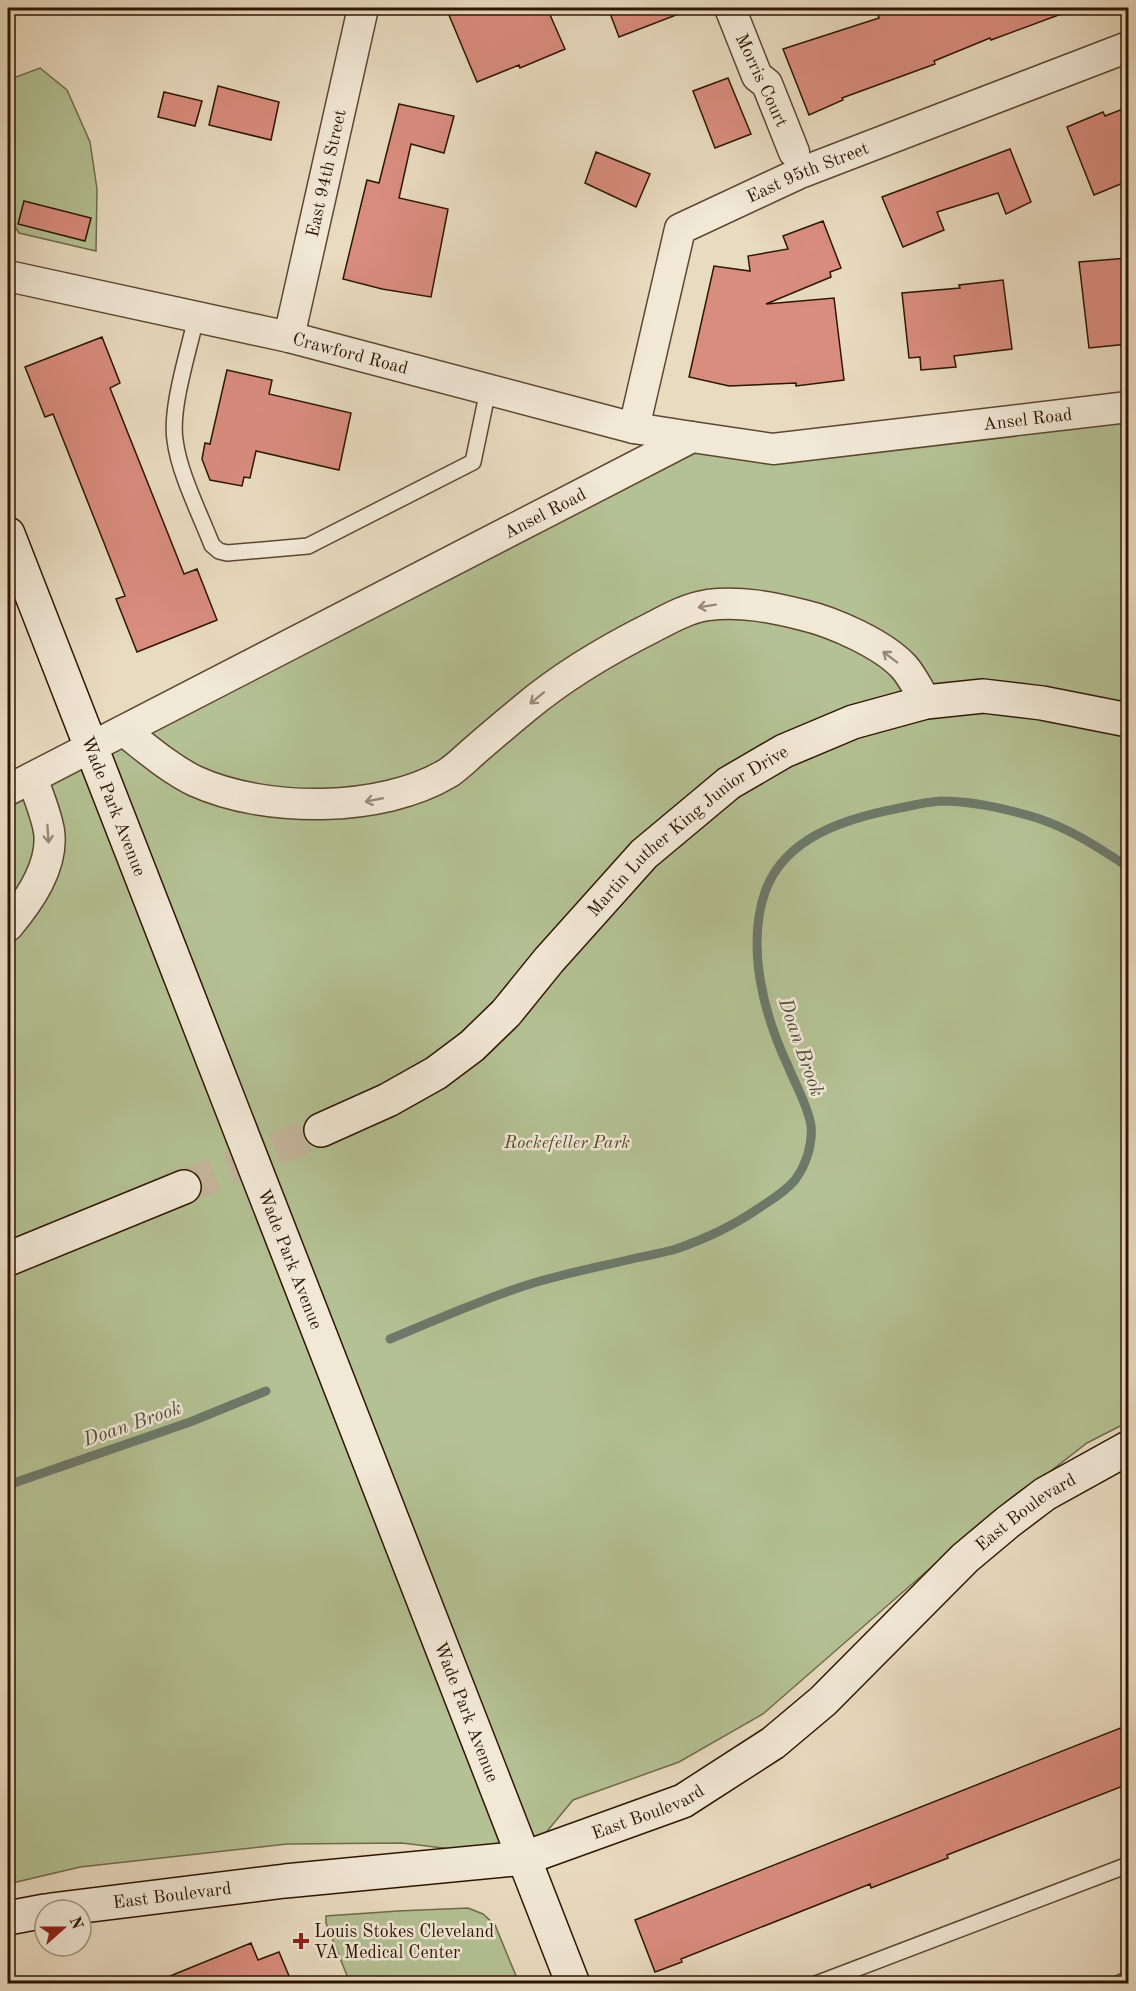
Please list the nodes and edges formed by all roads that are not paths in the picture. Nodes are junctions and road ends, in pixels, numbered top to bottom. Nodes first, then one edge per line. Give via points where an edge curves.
1 (363, 8) edge
2 (730, 8) edge
3 (1128, 47) edge
4 (794, 152) dead end
5 (8, 276) edge
6 (196, 317) junction
7 (289, 337) junction
8 (488, 390) junction
9 (1128, 407) edge
10 (634, 428) junction
11 (692, 437) junction
12 (8, 534) edge
13 (926, 702) junction
14 (1128, 720) edge
15 (124, 731) junction
16 (92, 747) junction
17 (14, 784) edge
18 (8, 926) edge
19 (321, 1130) tunnel mouth
20 (184, 1187) tunnel mouth
21 (8, 1259) edge
22 (1128, 1448) edge
23 (525, 1858) junction
24 (1128, 1865) edge
25 (93, 1905) edge
26 (33, 1913) edge
27 (8, 1918) edge
28 (1128, 1979) edge
29 (573, 1983) edge
30 (816, 1983) edge
31 (1118, 1983) edge

1 - 7 street, East 94th Street
2 - 4 street, Morris Court
3 - 10 street, East 95th Street via 800,173 680,229
5 - 6 street, Crawford Road
6 - 7 street, Crawford Road
6 - 8 lane via 174,415 174,440 212,545 219,551 308,546 472,462
7 - 8 street, Crawford Road
8 - 10 street, Crawford Road
9 - 11 street, Ansel Road via 773,449
10 - 11 street, Crawford Road
11 - 15 street, Ansel Road
12 - 16 street, Wade Park Avenue
13 - 14 street, Martin Luther King Junior Drive via 983,696
13 -> 15 street via 904,667 877,646 848,631 820,619 763,606 706,605 679,613 624,641 542,693 448,772 399,795 366,802 297,803 222,791 194,780
13 - 19 street, Martin Luther King Junior Drive via 853,722 784,751 729,783 644,854 472,1046 398,1095
15 - 16 street, Ansel Road
16 - 17 street, Ansel Road
16 - 23 street, Wade Park Avenue
17 -> 18 street via 49,832 48,854 40,880
20 - 21 street
22 - 23 street, East Boulevard via 1045,1494 965,1558 823,1701 773,1743 683,1801
23 - 25 street, East Boulevard
23 - 29 street, Wade Park Avenue
24 - 30 lane
26 - 27 street
28 - 31 lane

